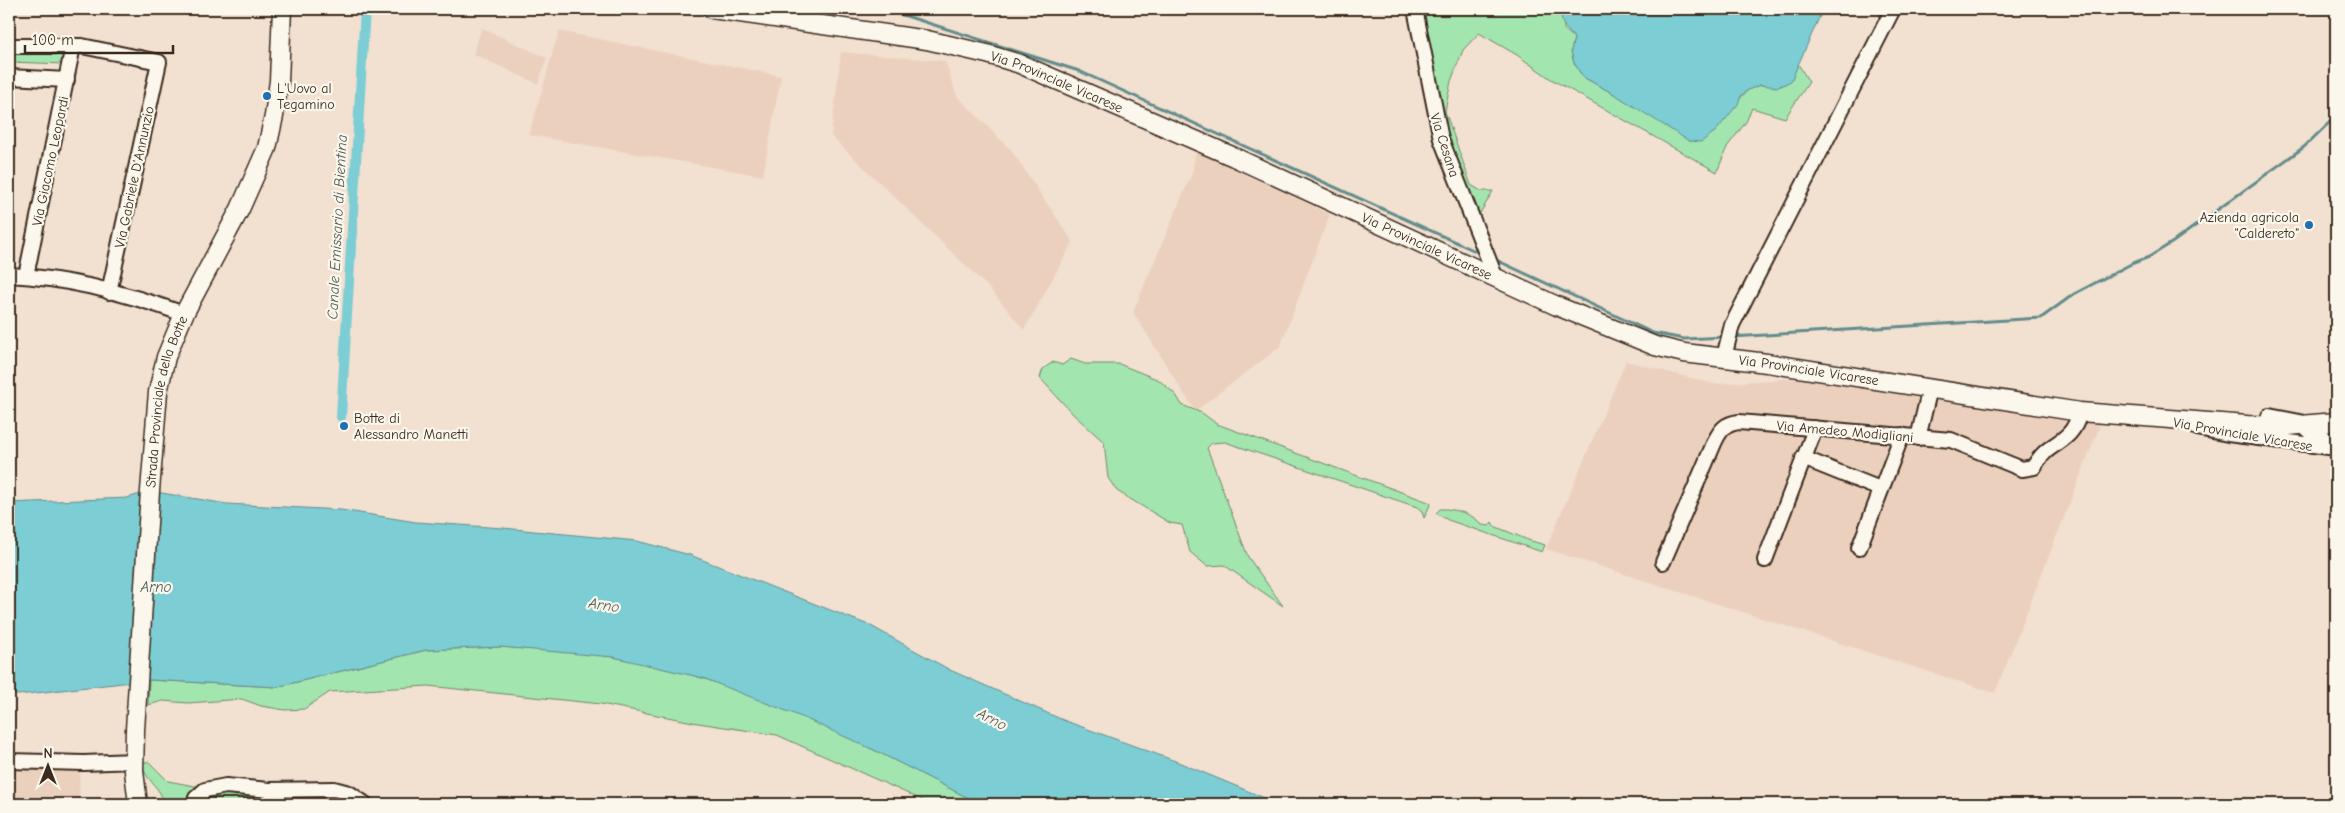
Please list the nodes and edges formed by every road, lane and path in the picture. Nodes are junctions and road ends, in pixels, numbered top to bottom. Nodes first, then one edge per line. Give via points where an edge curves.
1 (712, 9) edge
2 (1415, 9) edge
3 (1893, 9) edge
4 (280, 13) edge
5 (9, 46) edge
6 (73, 46) junction
7 (9, 76) edge
8 (67, 80) junction
9 (1489, 262) junction
10 (9, 275) edge
11 (26, 276) junction
12 (109, 292) junction
13 (184, 314) junction
14 (1724, 358) junction
15 (1930, 388) junction
16 (2336, 411) edge
17 (2080, 412) junction
18 (2269, 416) junction
19 (2158, 419) junction
20 (2336, 422) edge
21 (2304, 425) junction
22 (1813, 428) junction
23 (1902, 435) junction
24 (1918, 438) junction
25 (2334, 446) edge
26 (1803, 458) junction
27 (1880, 489) junction
28 (1859, 548) dead end
29 (1765, 560) dead end
30 (1663, 562) dead end
31 (9, 760) edge
32 (134, 762) junction
33 (364, 803) edge
34 (138, 804) edge
35 (194, 804) edge

1 - 9 main road, Via Provinciale Vicarese via 927,40 1020,64
2 - 9 street, Via Cesana via 1441,140
3 - 14 street via 1729,336
4 - 13 main road, Strada Provinciale della Botte via 276,107 265,154 240,209
5 - 6 street
6 - 8 street, Via Giacomo Leopardi
6 - 12 street, Via Gabriele D'Annunzio via 158,62
7 - 8 street
8 - 11 street, Via Giacomo Leopardi
9 - 14 main road, Via Provinciale Vicarese via 1557,306 1655,346
10 - 11 street
11 - 12 street
12 - 13 street
13 - 32 main road, Strada Provinciale della Botte via 161,378 150,491
14 - 15 main road, Via Provinciale Vicarese
15 - 17 main road, Via Provinciale Vicarese
15 - 24 street
16 - 18 main road, Via Provinciale Vicarese
17 - 19 main road, Via Provinciale Vicarese
17 - 24 street, Via Amedeo Modigliani via 2077,426 2070,435 2039,458 2034,467 2022,469 1951,440
18 - 19 main road, Via Provinciale Vicarese
18 - 21 street, Via Provinciale Vicarese
19 - 21 main road, Via Provinciale Vicarese
19 - 25 street, Via Provinciale Vicarese via 2228,434
20 - 21 main road, Via Provinciale Vicarese
21 - 25 street, Via Provinciale Vicarese via 2315,436
22 - 23 street, Via Amedeo Modigliani
22 - 26 street
22 - 30 street, Via Amedeo Modigliani via 1739,422 1722,428
23 - 24 street, Via Amedeo Modigliani
23 - 27 street
26 - 27 street
26 - 29 street
27 - 28 street
31 - 32 street
32 - 34 main road, Strada Provinciale della Botte
33 - 35 street via 349,793 334,789 269,790 226,786 205,790

